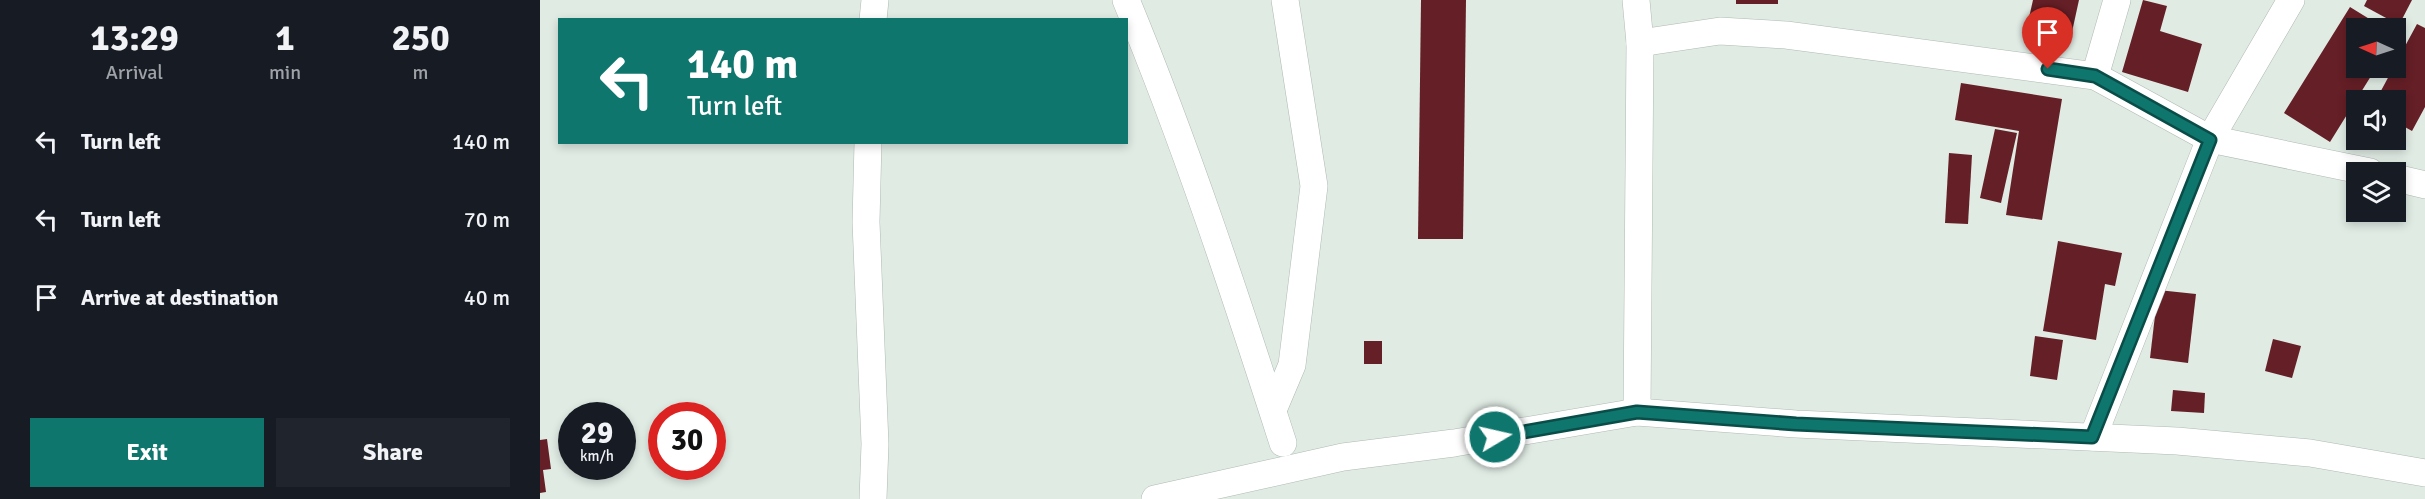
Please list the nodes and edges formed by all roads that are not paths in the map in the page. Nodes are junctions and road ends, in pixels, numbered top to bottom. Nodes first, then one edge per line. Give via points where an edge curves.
1 (875, 0) edge
2 (1126, 0) edge
3 (1285, 0) edge
4 (1636, 0) edge
5 (2117, 0) edge
6 (2291, 0) edge
7 (873, 18) edge
8 (1640, 43) junction
9 (2095, 76) junction
10 (2210, 140) junction
11 (868, 144) edge
12 (2346, 167) edge
13 (2406, 180) edge
14 (2425, 185) edge
15 (1273, 410) junction
16 (1637, 412) junction
17 (2092, 437) junction
18 (1283, 443) junction
19 (1343, 457) junction
20 (2425, 473) edge
21 (1211, 485) junction
22 (873, 499) edge
23 (1155, 499) edge

1 - 7 street
2 - 15 street via 1164,91
3 - 15 street via 1314,186 1292,365
4 - 8 street
5 - 9 street
6 - 10 street
8 - 9 street via 1720,31 1786,35
8 - 16 street
9 - 10 street
10 - 12 street
10 - 17 street
11 - 22 street via 866,222 875,444
13 - 14 street
15 - 18 street
16 - 17 street via 1796,424
16 - 19 street
17 - 20 street via 2310,453
18 - 19 street
18 - 21 street
19 - 21 street
21 - 23 street

